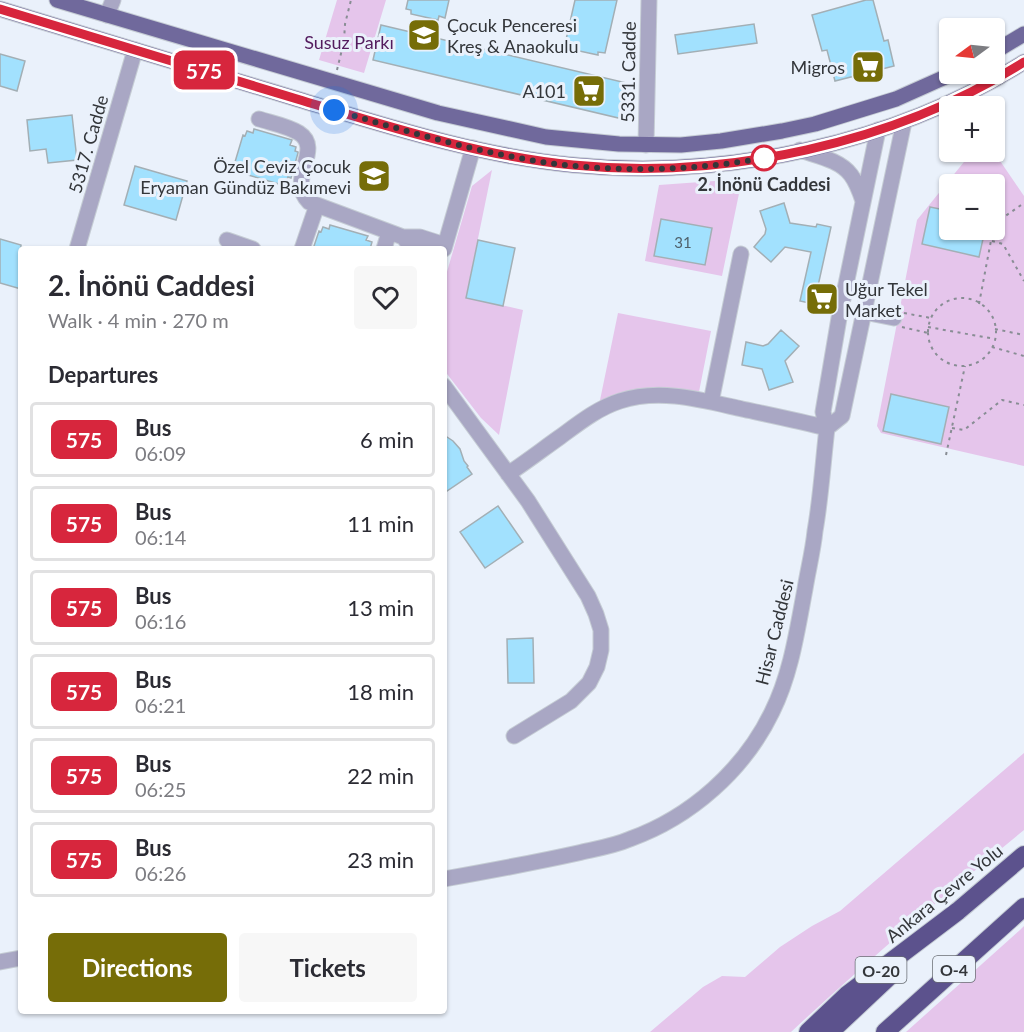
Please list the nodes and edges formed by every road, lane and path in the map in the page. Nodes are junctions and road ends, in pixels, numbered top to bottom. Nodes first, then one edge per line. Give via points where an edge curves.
1 (57, 0) edge
2 (113, 0) edge
3 (351, 0) edge
4 (649, 0) edge
5 (0, 9) edge
6 (107, 15) junction
7 (1024, 34) edge
8 (1005, 45) edge
9 (135, 50) junction
10 (1024, 62) edge
11 (939, 80) edge
12 (334, 82) junction
13 (896, 99) junction
14 (871, 108) junction
15 (259, 119) dead end
16 (903, 122) junction
17 (878, 130) junction
18 (646, 145) junction
19 (473, 148) junction
20 (800, 150) junction
21 (646, 168) junction
22 (863, 201) junction
23 (1024, 203) edge
24 (317, 205) junction
25 (1005, 216) edge
26 (396, 234) junction
27 (227, 240) dead end
28 (991, 240) joint
29 (78, 246) edge
30 (244, 246) edge
31 (303, 246) edge
32 (386, 246) edge
33 (412, 246) edge
34 (442, 246) edge
35 (444, 246) edge
36 (741, 254) dead end
37 (1024, 281) edge
38 (979, 304) junction
39 (863, 317) junction
40 (839, 318) junction
41 (931, 318) junction
42 (900, 319) junction
43 (928, 327) junction
44 (995, 329) junction
45 (928, 333) junction
46 (1024, 334) edge
47 (995, 339) junction
48 (992, 347) junction
49 (1024, 356) edge
50 (965, 366) junction
51 (447, 390) edge
52 (711, 402) junction
53 (1024, 405) edge
54 (827, 428) junction
55 (952, 428) junction
56 (946, 454) dead end
57 (508, 474) junction
58 (514, 736) dead end
59 (1024, 855) edge
60 (447, 878) edge
61 (1024, 907) edge
62 (958, 911) junction
63 (18, 959) edge
64 (0, 962) edge
65 (808, 1032) edge
66 (830, 1032) edge
67 (885, 1032) edge

1 - 6 main road
2 - 6 street
3 - 12 path
4 - 18 street, 5331. Cadde
5 - 9 main road
6 - 12 main road
7 - 8 main road
9 - 19 main road
9 - 29 street, 5317. Cadde
10 - 16 main road via 985,85
11 - 13 main road
12 - 18 main road via 438,113 546,137
13 - 14 main road
13 - 16 main road
14 - 17 main road
14 - 18 main road via 752,137
15 - 24 street via 297,131 305,138 308,152 300,187 304,197
16 - 17 main road
16 - 39 street
17 - 20 main road
17 - 22 street, Hisar Caddesi
18 - 21 main road
19 - 21 main road via 542,162
19 - 35 street
20 - 21 main road via 717,165
20 - 22 street via 842,166 856,182
22 - 40 street, Hisar Caddesi
23 - 25 path
24 - 26 street
24 - 31 street
26 - 32 street
26 - 33 street
26 - 34 street via 420,237
27 - 30 street
28 - 37 path via 1003,244
28 - 38 path
36 - 52 street
38 - 41 path via 963,298 953,300 944,303
38 - 44 path via 989,313
39 - 40 street
39 - 42 street
39 - 54 street via 842,416
40 - 54 street, Hisar Caddesi via 823,412
41 - 42 path
41 - 43 path
42 - 45 path
43 - 45 path
43 - 47 path
44 - 46 path
44 - 47 path
45 - 50 path via 938,357
47 - 48 path
48 - 49 path
48 - 50 path via 980,362
50 - 55 path
51 - 57 street
52 - 54 street
52 - 57 street via 671,395 619,401 572,428
53 - 55 path via 1002,400 964,430
54 - 60 street, Hisar Caddesi via 815,531 792,653 772,712 742,760 688,809 629,840
55 - 56 path
57 - 58 street via 588,596 601,630 601,650 589,682 571,701
59 - 62 highway, Ankara Çevre Yolu / O-20
61 - 67 highway, O-4
62 - 65 highway, Ankara Çevre Yolu / O-20 via 847,995
62 - 66 highway, O-4
63 - 64 street

